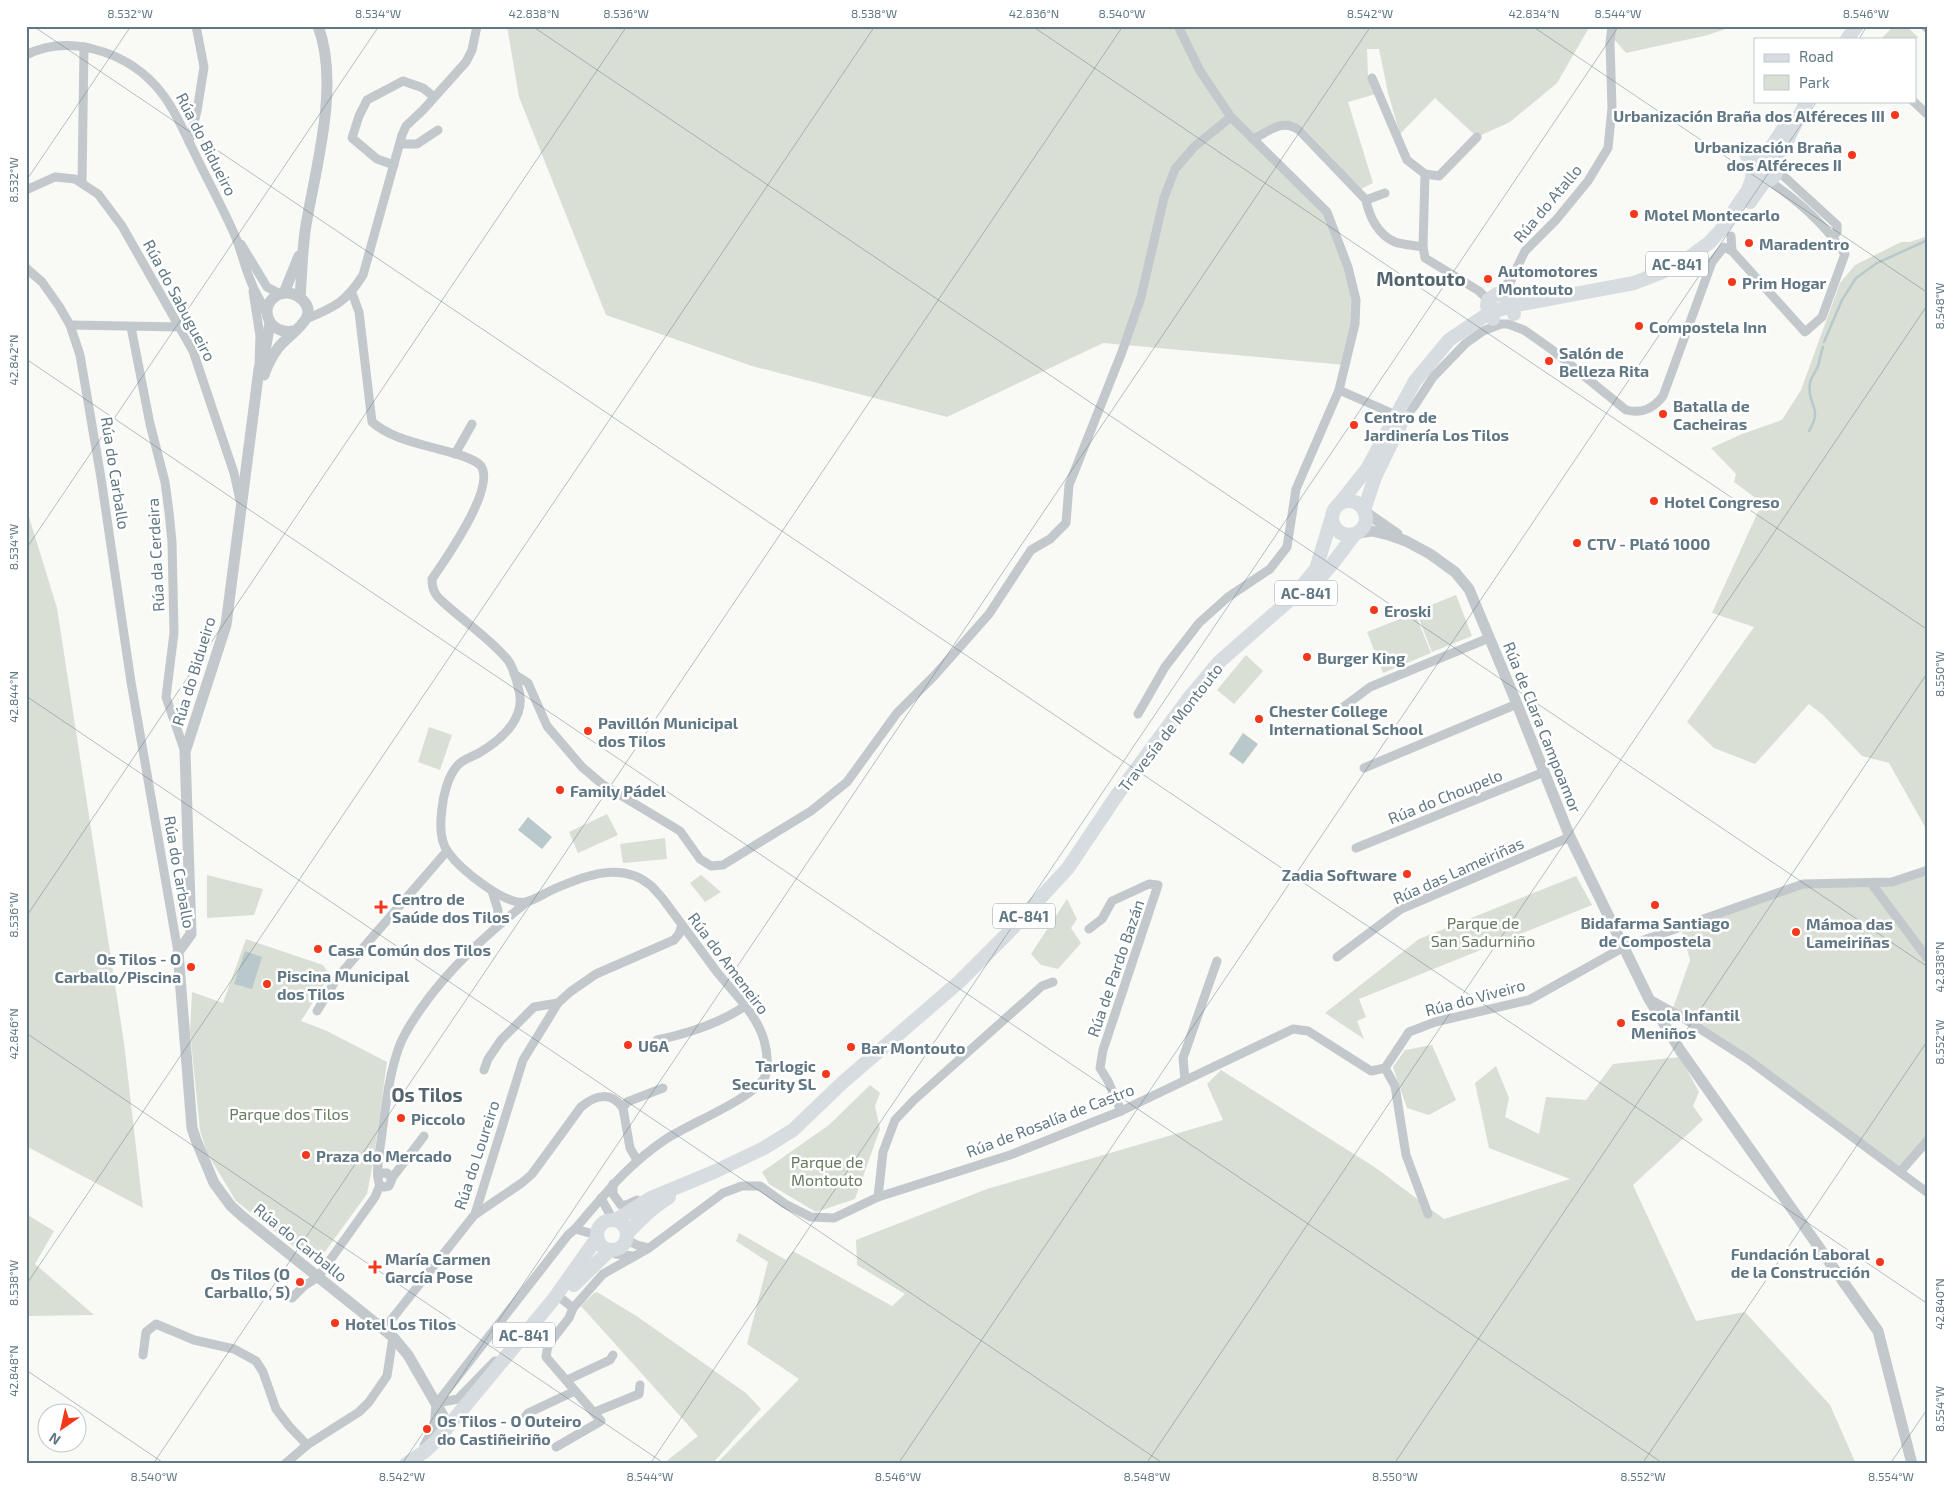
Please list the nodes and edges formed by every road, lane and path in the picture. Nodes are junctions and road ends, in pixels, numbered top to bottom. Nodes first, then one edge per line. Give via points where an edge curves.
1 (196, 26) edge
2 (318, 26) edge
3 (477, 26) edge
4 (1178, 26) edge
5 (1612, 26) edge
6 (1856, 26) edge
7 (1848, 38) edge
8 (84, 47) junction
9 (26, 55) edge
10 (1372, 78) dead end
11 (434, 97) junction
12 (1801, 102) edge
13 (1805, 102) edge
14 (1914, 102) edge
15 (1928, 115) edge
16 (1231, 117) junction
17 (438, 130) dead end
18 (1477, 137) dead end
19 (1254, 139) junction
20 (189, 142) junction
21 (400, 144) junction
22 (394, 165) junction
23 (1764, 168) junction
24 (1425, 174) junction
25 (82, 182) junction
26 (26, 190) edge
27 (1385, 193) dead end
28 (1366, 200) junction
29 (305, 236) junction
30 (1731, 236) dead end
31 (1833, 237) junction
32 (236, 239) junction
33 (1423, 247) junction
34 (1732, 251) junction
35 (26, 268) edge
36 (252, 286) junction
37 (267, 287) junction
38 (352, 293) junction
39 (282, 294) junction
40 (303, 301) junction
41 (1500, 306) junction
42 (332, 307) junction
43 (269, 319) junction
44 (306, 319) junction
45 (70, 325) junction
46 (131, 327) junction
47 (181, 327) junction
48 (294, 331) junction
49 (278, 347) junction
50 (261, 353) junction
51 (1339, 390) junction
52 (256, 395) junction
53 (1400, 416) junction
54 (472, 424) dead end
55 (455, 454) junction
56 (241, 504) junction
57 (1339, 504) junction
58 (1365, 511) junction
59 (1332, 520) junction
60 (1356, 534) junction
61 (1406, 541) junction
62 (1246, 638) junction
63 (1489, 638) junction
64 (514, 674) junction
65 (1517, 704) junction
66 (1138, 714) dead end
67 (1334, 714) dead end
68 (185, 752) junction
69 (1364, 768) dead end
70 (1544, 772) junction
71 (1570, 837) junction
72 (1356, 848) dead end
73 (448, 851) junction
74 (1928, 870) edge
75 (1871, 882) junction
76 (492, 892) junction
77 (527, 902) junction
78 (496, 926) junction
79 (682, 926) junction
80 (1089, 929) dead end
81 (1624, 947) junction
82 (178, 952) junction
83 (1337, 957) dead end
84 (1928, 959) edge
85 (1217, 961) dead end
86 (1053, 982) dead end
87 (1649, 998) junction
88 (558, 1003) junction
89 (745, 1006) junction
90 (317, 1011) dead end
91 (657, 1040) dead end
92 (1385, 1068) junction
93 (484, 1070) dead end
94 (1185, 1080) junction
95 (663, 1088) dead end
96 (623, 1108) junction
97 (1121, 1111) junction
98 (424, 1136) dead end
99 (1928, 1140) edge
100 (637, 1160) junction
101 (1900, 1172) junction
102 (707, 1174) junction
103 (379, 1180) junction
104 (612, 1184) junction
105 (1928, 1193) edge
106 (878, 1197) junction
107 (601, 1198) junction
108 (651, 1198) junction
109 (475, 1214) junction
110 (1428, 1214) dead end
111 (586, 1217) junction
112 (615, 1220) junction
113 (575, 1229) junction
114 (597, 1235) junction
115 (627, 1237) junction
116 (649, 1248) junction
117 (613, 1251) junction
118 (634, 1257) junction
119 (610, 1270) junction
120 (318, 1277) junction
121 (292, 1298) dead end
122 (568, 1303) junction
123 (531, 1327) junction
124 (384, 1329) junction
125 (393, 1337) junction
126 (142, 1355) dead end
127 (613, 1355) dead end
128 (567, 1380) junction
129 (640, 1385) dead end
130 (575, 1391) junction
131 (436, 1403) junction
132 (595, 1412) junction
133 (524, 1418) dead end
134 (446, 1429) junction
135 (307, 1445) junction
136 (556, 1447) dead end
137 (416, 1462) edge
138 (285, 1464) edge
139 (1912, 1464) edge

1 - 20 street via 204,67
2 - 29 street via 326,60 327,94
3 - 11 street via 466,62
4 - 16 street via 1200,71
5 - 41 street, Rúa do Atallo via 1612,108 1608,148 1588,181 1525,251
6 - 7 main road
8 - 9 street, Rúa do Bidueiro via 47,47
8 - 20 street, Rúa do Bidueiro via 122,61 148,78 166,99
8 - 25 street
10 - 24 street via 1407,160
11 - 21 street via 406,126
11 - 22 street via 423,88 403,81 367,100 352,138 376,159
12 - 23 main road, Travesía de Montouto / AC-841
13 - 23 main road, Travesía de Montouto / AC-841
14 - 15 street
16 - 19 street
16 - 64 street via 1194,146 1176,169 1164,198 1128,334 1069,485 1066,523 1050,539 1030,550 989,614 897,713 846,782 811,811 723,865 711,866 700,859 680,831 602,784 582,767 547,726 528,683
17 - 21 street via 417,144
18 - 24 street via 1439,176
19 - 28 street via 1284,124 1292,125
19 - 51 street via 1327,212 1348,267 1356,300 1355,324
20 - 32 street, Rúa do Bidueiro
21 - 22 street
22 - 38 street via 363,275
23 - 31 street via 1780,188
23 - 31 street via 1838,225
23 - 41 main road, Travesía de Montouto / AC-841 via 1721,230 1686,260 1634,283
23 - 41 main road, Travesía de Montouto / AC-841 via 1738,224 1714,249 1690,267 1666,279 1635,288
24 - 33 street
25 - 26 street, Rúa do Sabugueiro via 55,177
25 - 47 street, Rúa do Sabugueiro via 98,194 122,226
27 - 28 street
28 - 33 street via 1368,212 1379,230 1394,242
29 - 39 street via 296,267
29 - 40 street
30 - 34 street
31 - 34 street via 1845,254 1822,317 1805,332
32 - 36 street, Rúa do Bidueiro
32 - 37 street, Rúa do Bidueiro
33 - 41 street via 1425,258
34 - 53 street via 1724,246 1712,262 1663,396 1657,404 1644,411 1626,410 1524,330 1501,324 1483,331 1466,344 1433,377 1415,405
35 - 45 street, Rúa do Carballo via 48,290
36 - 37 street
36 - 43 street, Rúa do Bidueiro
36 - 50 street, Rúa do Bidueiro
37 - 39 street
38 - 42 street
38 - 55 street via 359,312 372,422 380,429 410,441
39 - 40 street via 290,293
39 - 43 street via 270,302
40 - 42 street via 317,309
40 - 44 street
41 - 53 main road, Travesía de Montouto / AC-841 via 1453,345
42 - 44 street
43 - 48 street via 281,332
43 - 50 street, Rúa do Bidueiro
44 - 48 street
45 - 46 street
45 - 82 street, Rúa do Carballo via 88,395 131,682
46 - 47 street
46 - 68 street, Rúa da Cerdeira via 169,512 174,633 166,697
47 - 56 street, Rúa do Sabugueiro via 204,378
48 - 49 street, Rúa do Bidueiro
49 - 50 street via 268,357
49 - 52 street, Rúa do Bidueiro
50 - 52 street, Rúa do Bidueiro
51 - 53 street
51 - 66 street via 1296,488 1287,547 1270,568 1199,623 1165,667
52 - 56 street, Rúa do Bidueiro
53 - 57 main road, Travesía de Montouto / AC-841 via 1367,469
53 - 58 main road, Travesía de Montouto / AC-841
54 - 55 street
55 - 64 street via 475,461 484,473 483,479 462,536 432,579 432,587 444,603 508,661
56 - 68 street, Rúa do Bidueiro via 226,625
57 - 58 main road via 1353,501
57 - 59 main road, Travesía de Montouto / AC-841 via 1333,511
58 - 60 main road, Travesía de Montouto / AC-841 via 1366,522
58 - 61 street
59 - 60 main road via 1339,533
59 - 62 main road, Travesía de Montouto / AC-841 via 1316,568 1292,598
60 - 61 street via 1372,531
60 - 62 main road, Travesía de Montouto / AC-841 via 1295,605
61 - 63 street, Rúa de Clara Campoamor via 1455,572 1468,589
62 - 102 main road, Travesía de Montouto / AC-841 via 1213,669 1117,795 1068,868 959,982 842,1082 793,1130 764,1148
63 - 65 street, Rúa de Clara Campoamor
63 - 67 street via 1370,687
64 - 73 street via 521,708 516,718 490,745 461,761 451,776 440,821 441,835
65 - 69 street
65 - 70 street, Rúa de Clara Campoamor
68 - 82 street, Rúa do Bidueiro via 191,934
70 - 71 street, Rúa de Clara Campoamor
70 - 72 street, Rúa do Choupelo
71 - 81 street, Rúa de Clara Campoamor
71 - 83 street, Rúa das Lameiriñas via 1401,910
73 - 76 street
73 - 90 street via 337,978
74 - 75 street, Rúa do Viveiro via 1892,882
75 - 81 street, Rúa do Viveiro via 1803,884
75 - 84 street
76 - 77 street via 516,902
76 - 78 street via 498,910
77 - 78 street, Rúa do Ameneiro
77 - 79 street, Rúa do Ameneiro via 593,874 628,874 651,885
78 - 103 street, Rúa do Ameneiro via 450,971 417,1014 400,1044 389,1083 378,1165
79 - 88 street, Rúa do Loureiro via 674,940 596,974
79 - 89 street, Rúa do Ameneiro
80 - 97 street, Rúa de Pardo Bazán via 1102,919 1112,901 1149,884 1158,885 1103,1050 1100,1068
81 - 87 street, Rúa de Clara Campoamor
81 - 92 street, Rúa do Viveiro via 1529,1000 1435,1022 1409,1032
82 - 120 street, Rúa do Carballo via 192,1128 208,1170 230,1206
85 - 94 street via 1183,1058
86 - 106 street via 1042,986 895,1120 883,1152
87 - 101 street via 1747,1059
87 - 139 street, Rúa de Clara Campoamor via 1680,1050 1878,1331
88 - 93 street, Rúa do Loureiro via 534,1007 501,1040
88 - 109 street, Rúa do Loureiro via 523,1060
89 - 91 street via 674,1037
89 - 100 street, Rúa do Ameneiro via 764,1040 765,1078 746,1094 668,1138
92 - 94 street, Rúa de Rosalía de Castro via 1371,1071 1308,1031 1293,1029
92 - 110 street via 1395,1086 1406,1155
94 - 97 street, Rúa de Rosalía de Castro
95 - 96 street via 627,1102
96 - 100 street via 630,1148
96 - 109 street via 610,1097 596,1097 588,1101 532,1174
97 - 106 street, Rúa de Rosalía de Castro via 1010,1155
98 - 103 street via 392,1178 384,1172
99 - 101 street
100 - 104 street, Rúa do Ameneiro
101 - 105 street
102 - 108 main road, Travesía de Montouto / AC-841
102 - 115 main road, Travesía de Montouto / AC-841 via 656,1205
103 - 120 street via 375,1198
104 - 107 street, Rúa do Ameneiro
104 - 108 street via 613,1194 621,1205 644,1196
106 - 116 street, Rúa de Rosalía de Castro via 834,1218 811,1217 760,1186 742,1186 723,1193
107 - 111 street, Rúa do Ameneiro
107 - 112 street
108 - 112 main road, Travesía de Montouto / AC-841
109 - 124 street, Rúa do Loureiro
111 - 113 street, Rúa do Ameneiro
111 - 114 street
112 - 114 main road, AC-841 via 604,1222
112 - 115 main road via 622,1224
113 - 114 street
113 - 131 street, Rúa do Ameneiro
114 - 117 main road via 602,1246
114 - 123 main road, AC-841 via 572,1276
115 - 116 street via 637,1246
115 - 117 main road, AC-841 via 621,1247
116 - 118 street
117 - 118 street
117 - 119 street via 617,1260
117 - 122 main road, AC-841 via 577,1281
118 - 119 street
119 - 122 street
120 - 121 street
120 - 124 street, Rúa do Carballo
122 - 128 street via 570,1318 548,1345 546,1357
122 - 137 main road, AC-841 via 529,1337 445,1443
123 - 131 street via 458,1399
123 - 134 main road, AC-841
124 - 125 street, Rúa do Carballo
125 - 131 street, Rúa do Carballo via 408,1355
125 - 135 street via 387,1376 369,1402 359,1412
126 - 135 street via 146,1332 156,1324 194,1340 247,1354 260,1365 273,1403 282,1418
127 - 128 street via 610,1360
128 - 130 street
129 - 132 street via 639,1394
130 - 132 street
130 - 133 street
131 - 134 street, Rúa do Carballo
131 - 137 street via 436,1428
132 - 136 street via 601,1421
134 - 137 main road, AC-841
135 - 138 street

